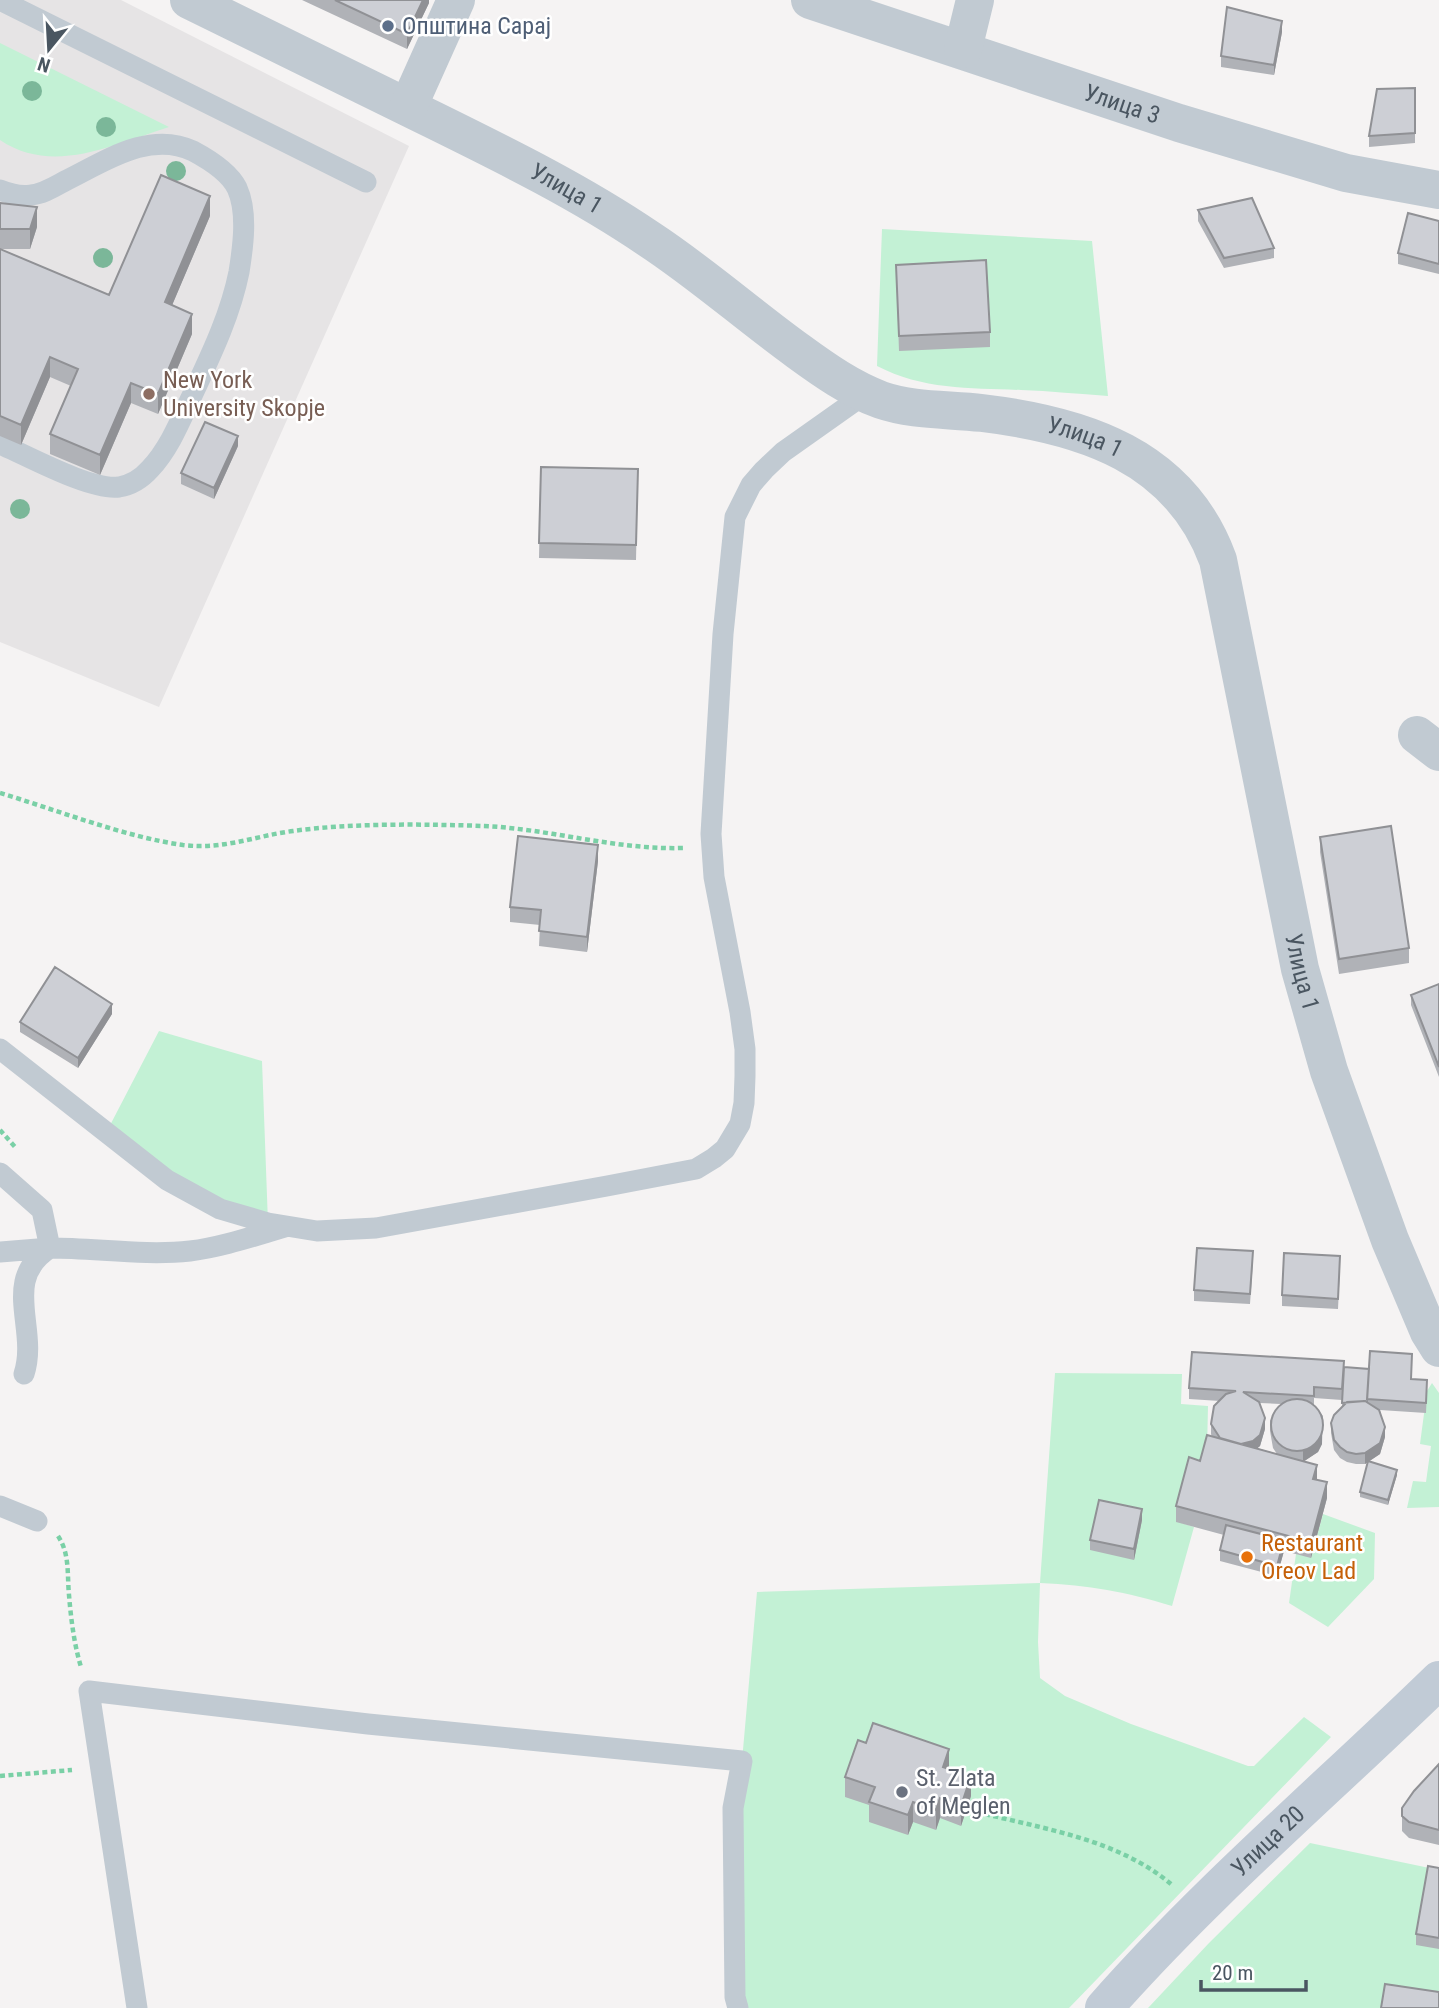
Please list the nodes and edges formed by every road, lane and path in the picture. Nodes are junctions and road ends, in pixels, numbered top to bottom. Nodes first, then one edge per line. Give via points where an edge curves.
1 (0, 0) edge
2 (189, 0) edge
3 (456, 0) edge
4 (810, 0) edge
5 (975, 0) edge
6 (963, 49) junction
7 (408, 107) junction
8 (366, 182) dead end
9 (0, 190) edge
10 (1439, 190) edge
11 (865, 394) junction
12 (0, 444) edge
13 (0, 793) edge
14 (712, 845) junction
15 (0, 1049) edge
16 (0, 1173) edge
17 (287, 1226) junction
18 (50, 1248) junction
19 (0, 1252) edge
20 (1439, 1348) edge
21 (24, 1374) dead end
22 (0, 1506) edge
23 (37, 1521) joint
24 (1439, 1679) edge
25 (89, 1691) junction
26 (101, 1767) junction
27 (0, 1776) edge
28 (977, 1812) dead end
29 (1196, 1910) junction
30 (137, 2008) edge
31 (738, 2008) edge
32 (1104, 2008) edge

1 - 8 lane
2 - 7 street, Улица 1
3 - 7 street
4 - 6 street, Улица 3
5 - 6 street
6 - 10 street, Улица 3 via 1179,123 1346,173
7 - 11 street, Улица 1 via 523,164 630,227 821,368
9 - 12 lane via 20,196 43,193 108,159 142,146 172,143 206,158 232,181 241,204 243,239 239,273 206,366 165,449 144,475 120,487 105,487
11 - 14 lane via 783,452 751,485 735,517 723,634
11 - 20 street, Улица 1 via 900,406 983,413 1096,439 1149,466 1200,522 1218,560 1300,969 1329,1071 1390,1240
13 - 14 path via 184,845 226,846 313,829 439,825 530,830 650,849
14 - 17 lane via 745,1049 740,1124 725,1149 696,1169 376,1228 317,1231
15 - 17 lane via 167,1180 220,1209
16 - 18 lane via 42,1210
17 - 18 lane via 190,1251
18 - 19 lane
18 - 21 lane via 27,1267 22,1280 29,1360
22 - 23 lane
23 - 25 path via 58,1535 66,1552 76,1651
24 - 29 street, Улица 20
25 - 26 lane
25 - 31 lane via 742,1761 733,1808
26 - 27 path
26 - 30 lane
28 - 29 path via 1117,1850 1153,1870
29 - 32 street, Улица 20

